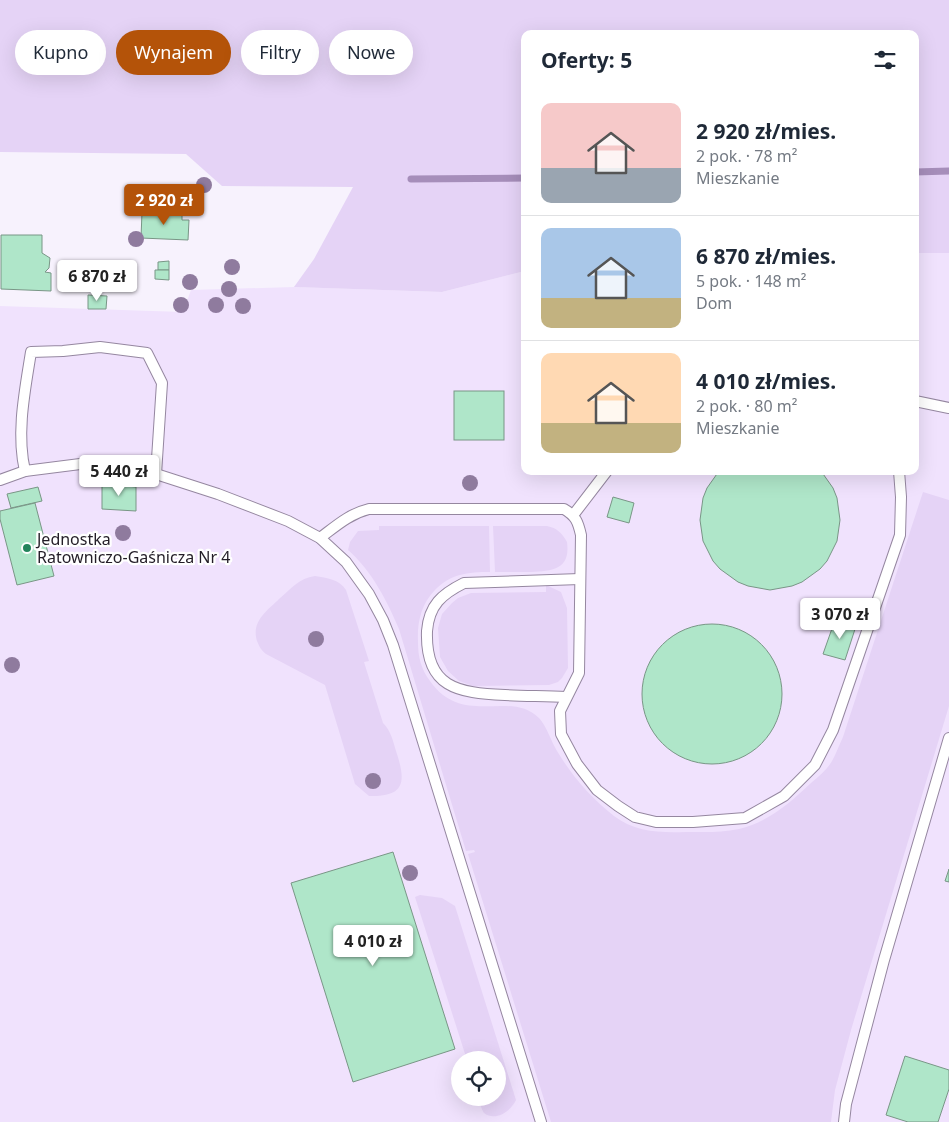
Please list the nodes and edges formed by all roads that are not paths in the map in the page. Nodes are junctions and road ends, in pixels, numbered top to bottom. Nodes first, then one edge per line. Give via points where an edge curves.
1 (919, 402) edge
2 (949, 408) edge
3 (25, 471) junction
4 (156, 474) junction
5 (604, 475) edge
6 (899, 475) edge
7 (0, 480) edge
8 (574, 514) junction
9 (320, 538) junction
10 (580, 579) junction
11 (566, 697) junction
12 (949, 738) edge
13 (540, 1122) edge
14 (844, 1122) edge

1 - 2 lane
3 - 4 lane via 96,462
3 - 4 lane via 22,458 23,405 31,352 100,347 147,353 162,383
3 - 7 lane
4 - 9 lane via 262,510
5 - 8 lane
6 - 11 lane via 900,535 833,730 815,765 784,796 745,818 656,822 634,817 598,790 577,764 561,734 560,711
8 - 9 lane via 564,509 369,509 346,517
8 - 10 lane via 581,535
9 - 13 lane via 346,562 369,594 393,645
10 - 11 lane via 579,673
10 - 11 lane via 464,583 439,598 431,610 427,628 432,667 457,690 478,694
12 - 14 lane via 884,960

